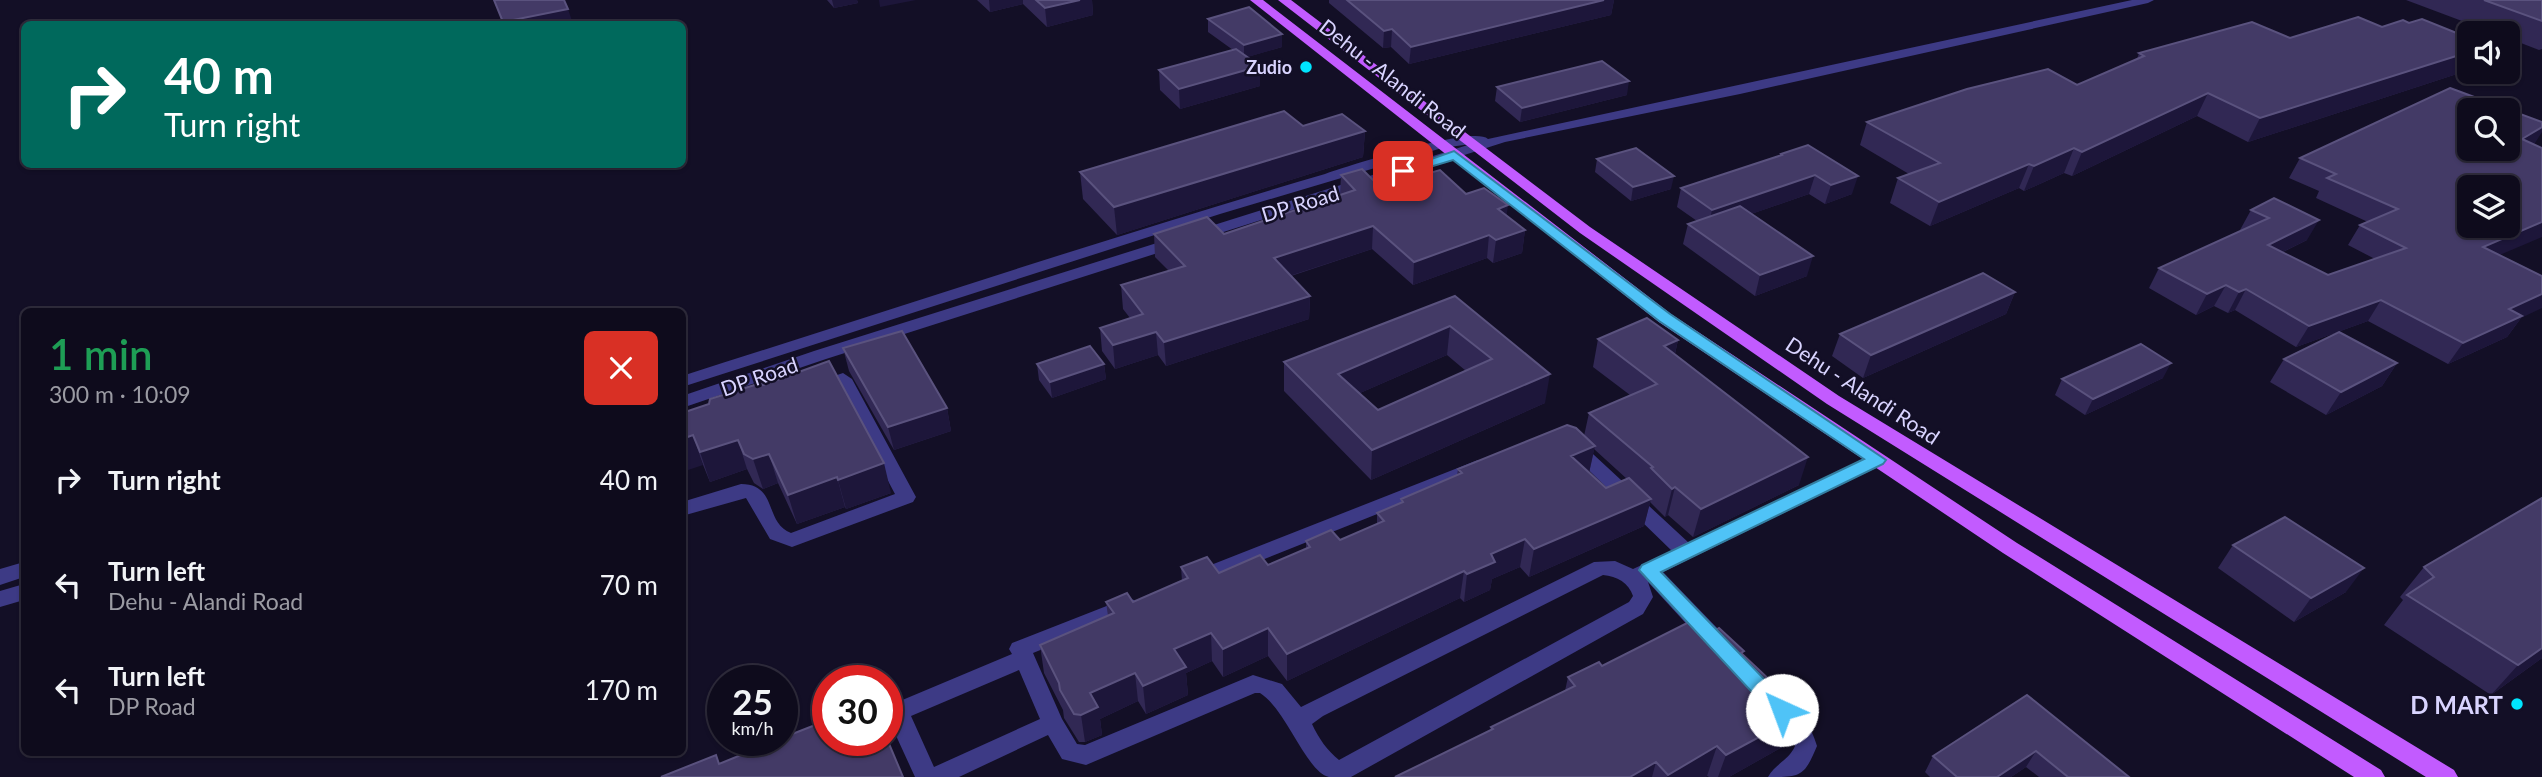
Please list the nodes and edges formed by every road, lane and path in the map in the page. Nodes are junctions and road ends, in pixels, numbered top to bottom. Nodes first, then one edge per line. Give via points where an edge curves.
1 (1256, 0) edge
2 (1284, 0) edge
3 (2148, 0) edge
4 (1472, 143) junction
5 (1448, 150) junction
6 (1679, 296) junction
7 (1653, 308) junction
8 (782, 359) junction
9 (686, 381) edge
10 (806, 391) edge
11 (686, 400) edge
12 (1554, 442) edge
13 (1500, 458) edge
14 (1877, 460) junction
15 (686, 508) edge
16 (1686, 552) junction
17 (21, 571) edge
18 (1641, 574) junction
19 (0, 577) edge
20 (1175, 587) edge
21 (21, 593) edge
22 (1150, 597) edge
23 (0, 599) edge
24 (1725, 650) edge
25 (1023, 659) junction
26 (1763, 690) edge
27 (903, 704) edge
28 (1299, 721) junction
29 (1053, 723) junction
30 (903, 730) edge
31 (1321, 770) edge
32 (927, 777) edge
33 (935, 777) edge
34 (1780, 777) edge
35 (2373, 777) edge
36 (2446, 777) edge

1 - 5 main road, Dehu - Alandi Road
2 - 4 main road, Dehu - Alandi Road
3 - 4 street, DP Road via 1740,90
4 - 5 street, DP Road
4 - 6 main road, Dehu - Alandi Road
5 - 7 main road, Dehu - Alandi Road
5 - 8 street, DP Road
6 - 7 main road
6 - 36 main road, Dehu - Alandi Road via 1833,400
7 - 14 main road, Dehu - Alandi Road
8 - 9 street, DP Road
8 - 11 street, DP Road
10 - 15 street via 843,379 906,497 792,540 775,535 751,491
12 - 16 street via 1579,449
13 - 20 street
14 - 16 street
14 - 35 main road, Dehu - Alandi Road
16 - 18 street
17 - 19 street
18 - 24 street
18 - 28 street via 1601,567
18 - 31 street via 1643,597 1636,608 1339,772
21 - 23 street
22 - 25 street via 1020,649
25 - 27 street
25 - 29 street
26 - 34 street via 1801,730 1806,746 1800,762
28 - 29 street via 1263,683 1086,755 1070,752
28 - 31 street
29 - 33 street
30 - 32 street

